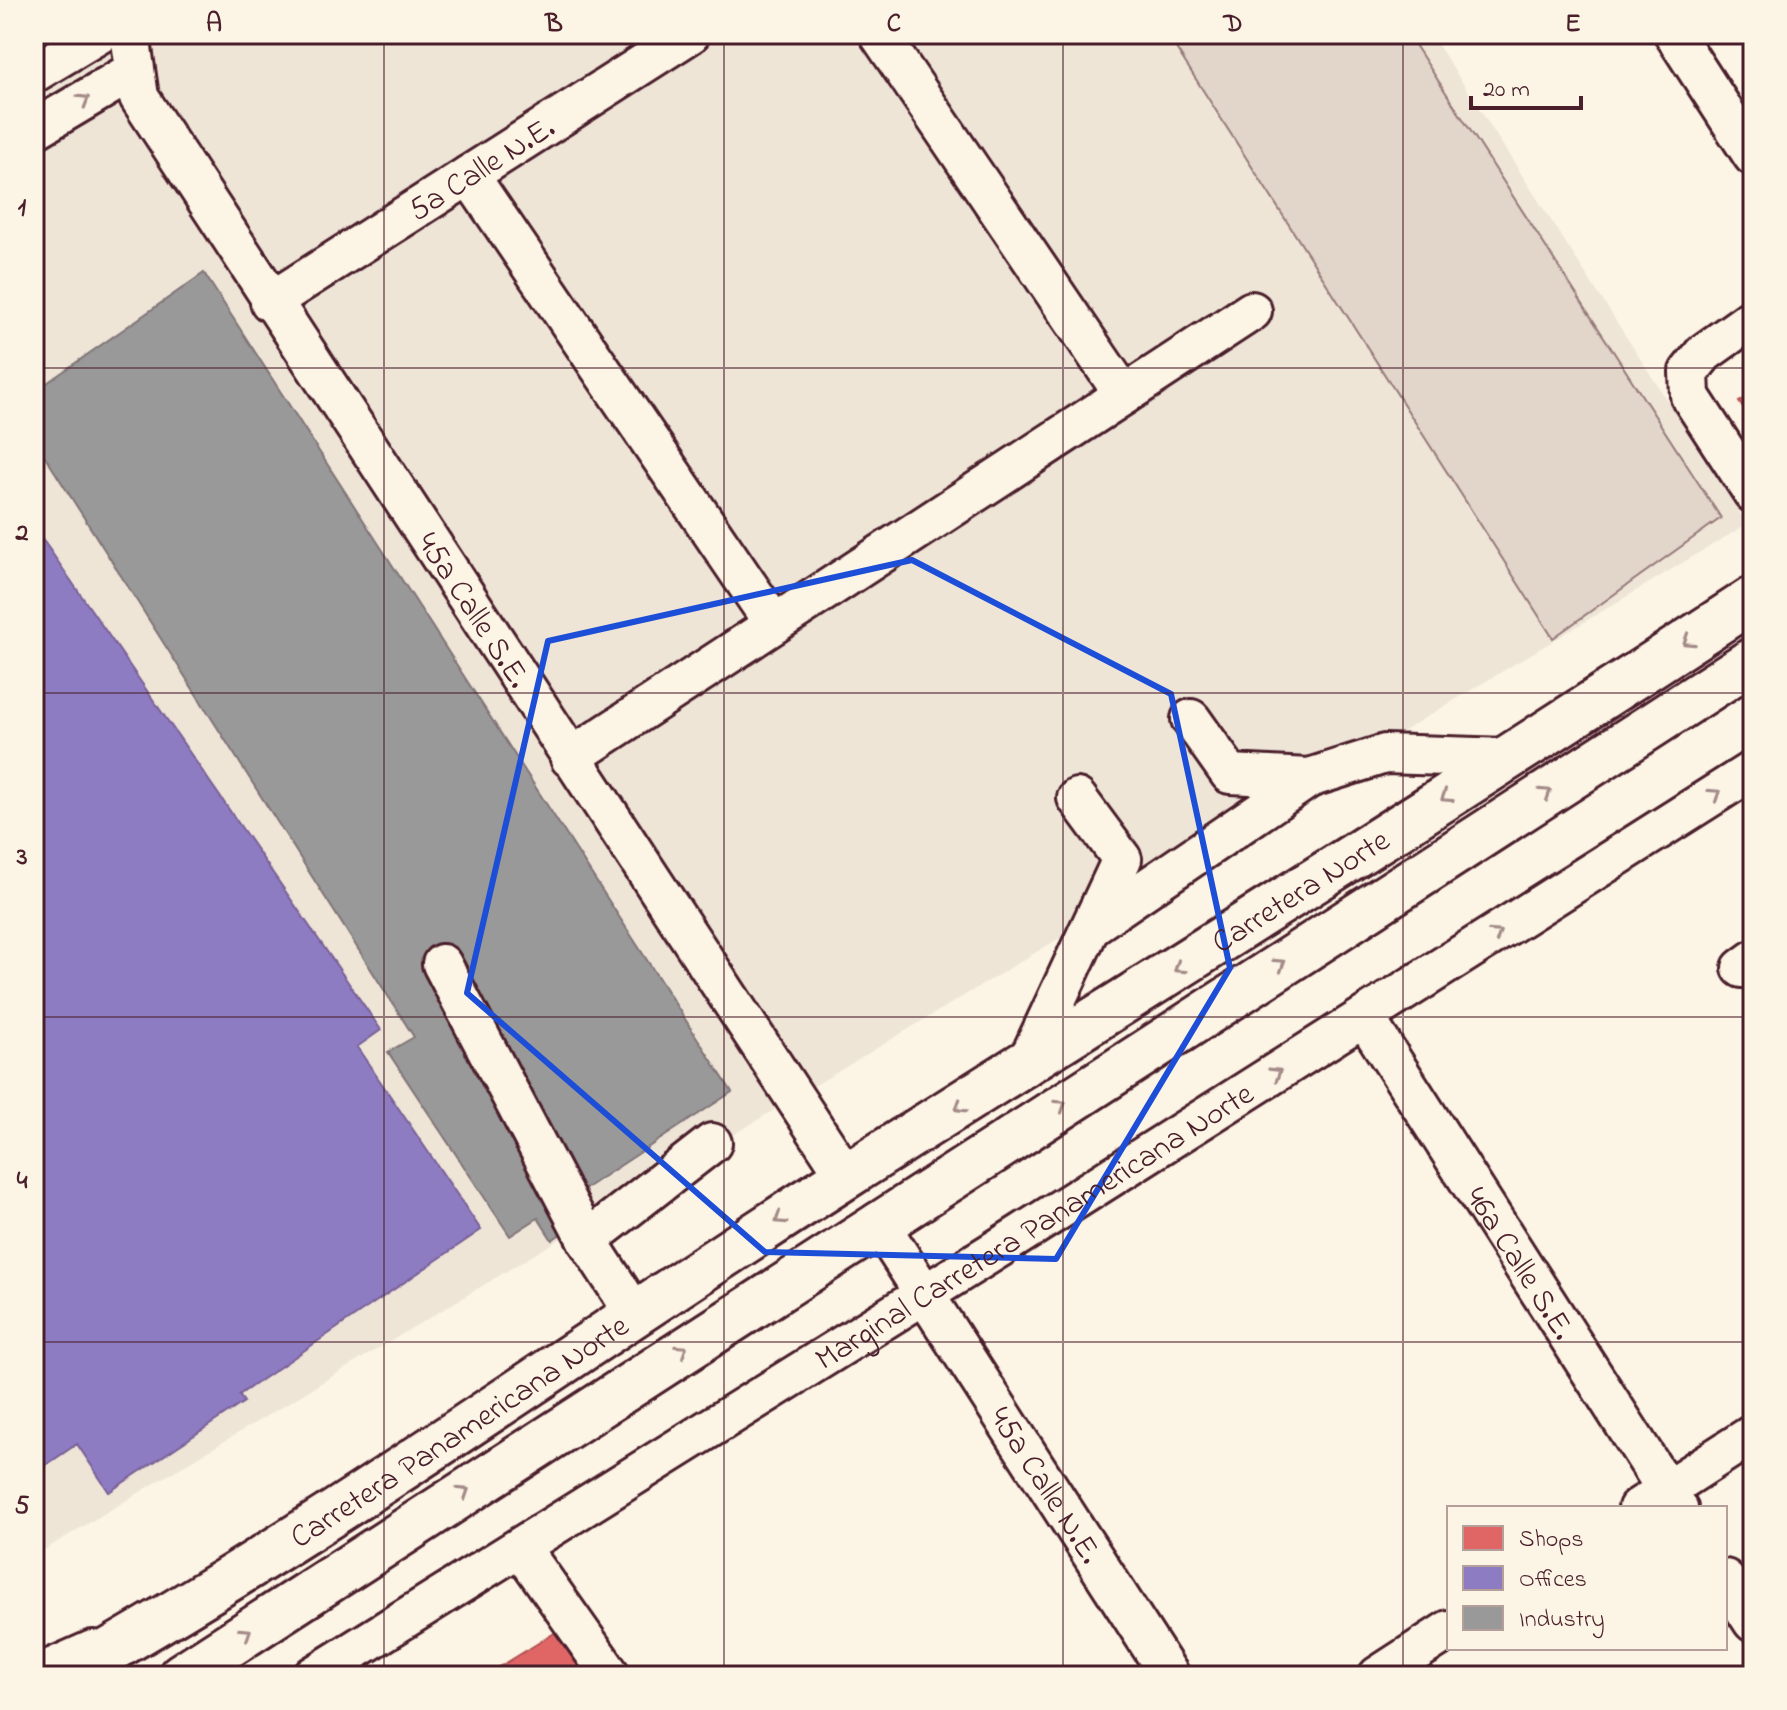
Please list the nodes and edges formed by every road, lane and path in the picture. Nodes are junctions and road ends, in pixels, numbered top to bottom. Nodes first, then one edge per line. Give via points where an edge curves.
1 (99, 34) edge
2 (690, 34) edge
3 (879, 34) edge
4 (1674, 34) edge
5 (133, 52) edge
6 (34, 73) edge
7 (34, 130) edge
8 (1753, 156) edge
9 (469, 175) junction
10 (270, 302) junction
11 (1252, 311) dead end
12 (1753, 318) edge
13 (1124, 395) junction
14 (1753, 493) edge
15 (1753, 599) edge
16 (774, 624) junction
17 (1753, 660) edge
18 (1191, 719) dead end
19 (570, 758) junction
20 (1507, 758) junction
21 (1753, 770) edge
22 (1309, 778) junction
23 (1077, 798) dead end
24 (1093, 925) junction
25 (442, 964) dead end
26 (1365, 1018) junction
27 (1025, 1067) junction
28 (712, 1143) dead end
29 (846, 1176) junction
30 (878, 1222) junction
31 (587, 1240) junction
32 (925, 1293) junction
33 (635, 1314) junction
34 (1753, 1434) edge
35 (1661, 1502) edge
36 (521, 1548) junction
37 (1727, 1582) edge
38 (1753, 1622) edge
39 (1447, 1631) edge
40 (43, 1673) edge
41 (181, 1676) edge
42 (313, 1676) edge
43 (611, 1676) edge
44 (1170, 1676) edge
45 (1378, 1676) edge

1 - 6 street
2 - 9 street, 5a Calle N.E.
3 - 13 street
4 - 8 street
7 -> 5 street
5 - 10 street, 45a Calle S.E. via 139,97
9 - 10 street, 5a Calle N.E.
9 - 16 street
10 - 19 street, 45a Calle S.E.
11 - 13 street
12 - 14 street via 1704,353 1689,372 1690,396
13 - 16 street
15 -> 20 highway, Carretera Norte
16 - 19 street
30 -> 17 highway, Carretera Norte
18 - 22 street via 1230,774
19 - 29 street, 45a Calle S.E.
20 - 22 street via 1385,754
20 -> 27 highway, Carretera Norte
26 -> 21 street, Marginal Carretera Panamericana Norte
22 - 24 street
23 - 24 street via 1122,859
24 - 27 street
25 - 31 street
32 -> 26 street, Marginal Carretera Panamericana Norte
26 - 35 street, 46a Calle S.E.
27 -> 29 highway, Carretera Norte
28 - 31 street
29 -> 33 highway, Carretera Panamericana Norte
30 - 32 street
41 -> 30 highway, Carretera Panamericana Norte
31 - 33 street
32 - 36 street, Marginal Carretera Panamericana Norte
32 - 44 street, 45a Calle N.E.
33 - 40 highway, Carretera Panamericana Norte via 183,1610
34 - 35 street
36 - 42 street, Marginal Carretera Panamericana Norte
36 - 43 street
37 - 38 street
39 - 45 street

